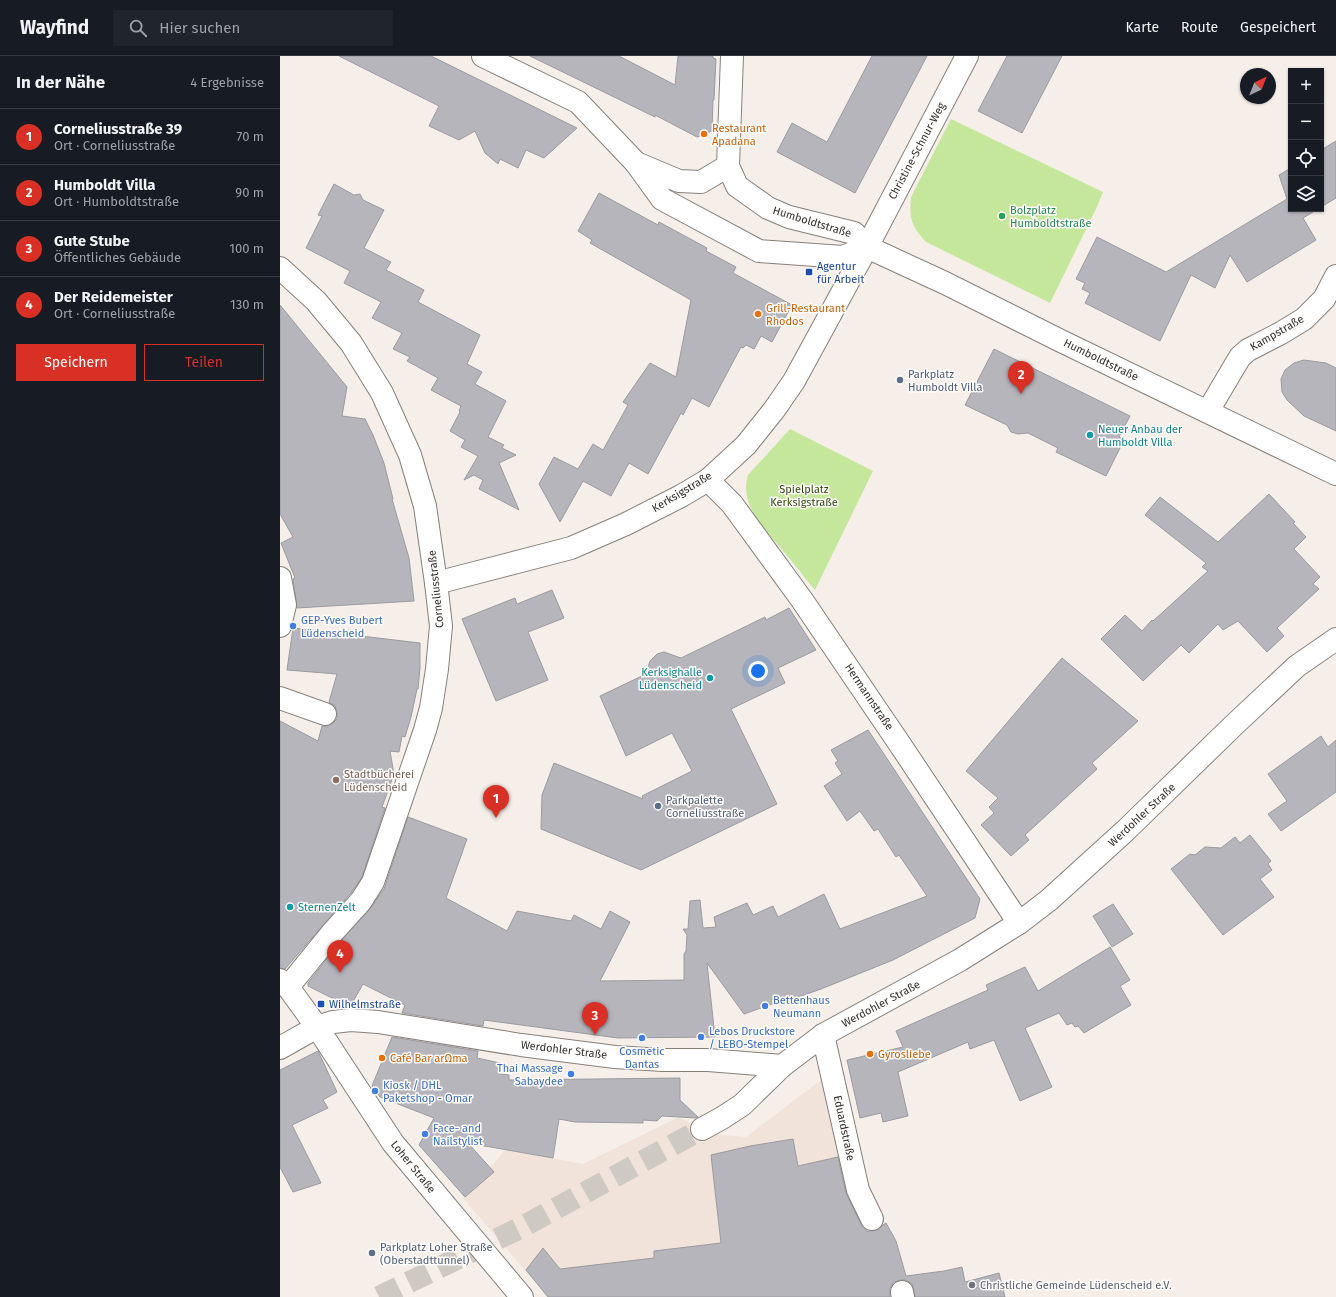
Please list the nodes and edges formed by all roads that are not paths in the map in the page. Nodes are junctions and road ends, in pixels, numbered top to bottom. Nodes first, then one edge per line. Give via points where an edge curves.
1 (483, 56) edge
2 (732, 56) edge
3 (967, 56) edge
4 (636, 163) junction
5 (728, 166) junction
6 (867, 247) junction
7 (280, 268) edge
8 (1336, 276) edge
9 (1208, 411) junction
10 (1336, 474) edge
11 (708, 480) junction
12 (280, 578) edge
13 (436, 583) junction
14 (280, 626) edge
15 (1334, 642) edge
16 (280, 698) edge
17 (325, 714) dead end
18 (1019, 923) junction
19 (284, 983) edge
20 (317, 1027) junction
21 (824, 1035) junction
22 (280, 1048) edge
23 (782, 1066) junction
24 (702, 1129) tunnel mouth
25 (872, 1219) dead end
26 (516, 1290) edge

1 - 4 street, Humboldtstraße via 578,102
2 - 5 street
3 - 6 street, Christine-Schnur-Weg
4 - 5 street, Humboldtstraße via 679,181 701,182
4 - 6 street, Humboldtstraße via 662,200 759,250 843,257
5 - 6 street, Humboldtstraße via 737,186 768,208 789,217 854,233
6 - 9 street, Humboldtstraße
6 - 11 street, Kerksigstraße via 794,381 746,445
7 - 13 street, Corneliusstraße via 332,319 351,343 382,392 412,463 425,506
8 - 9 street, Kampstraße via 1324,299 1304,319 1240,357
9 - 10 street, Humboldtstraße
11 - 13 street, Kerksigstraße via 626,524 571,548
11 - 18 street, Hermannstraße via 732,504 802,600
12 - 14 street via 285,605
13 - 19 street, Corneliusstraße via 441,626 431,708 373,882 332,933
15 - 18 street, Werdohler Straße via 1297,666 1125,831 1049,900
16 - 17 street
18 - 21 street, Werdohler Straße via 926,980
19 - 20 street
20 - 22 street, Werdohler Straße
20 - 23 street, Werdohler Straße via 351,1020 378,1022 521,1045 616,1056
20 - 26 street, Loher Straße via 393,1143
21 - 23 street, Werdohler Straße
21 - 25 street, Eduardstraße via 858,1190
23 - 24 street via 742,1105

